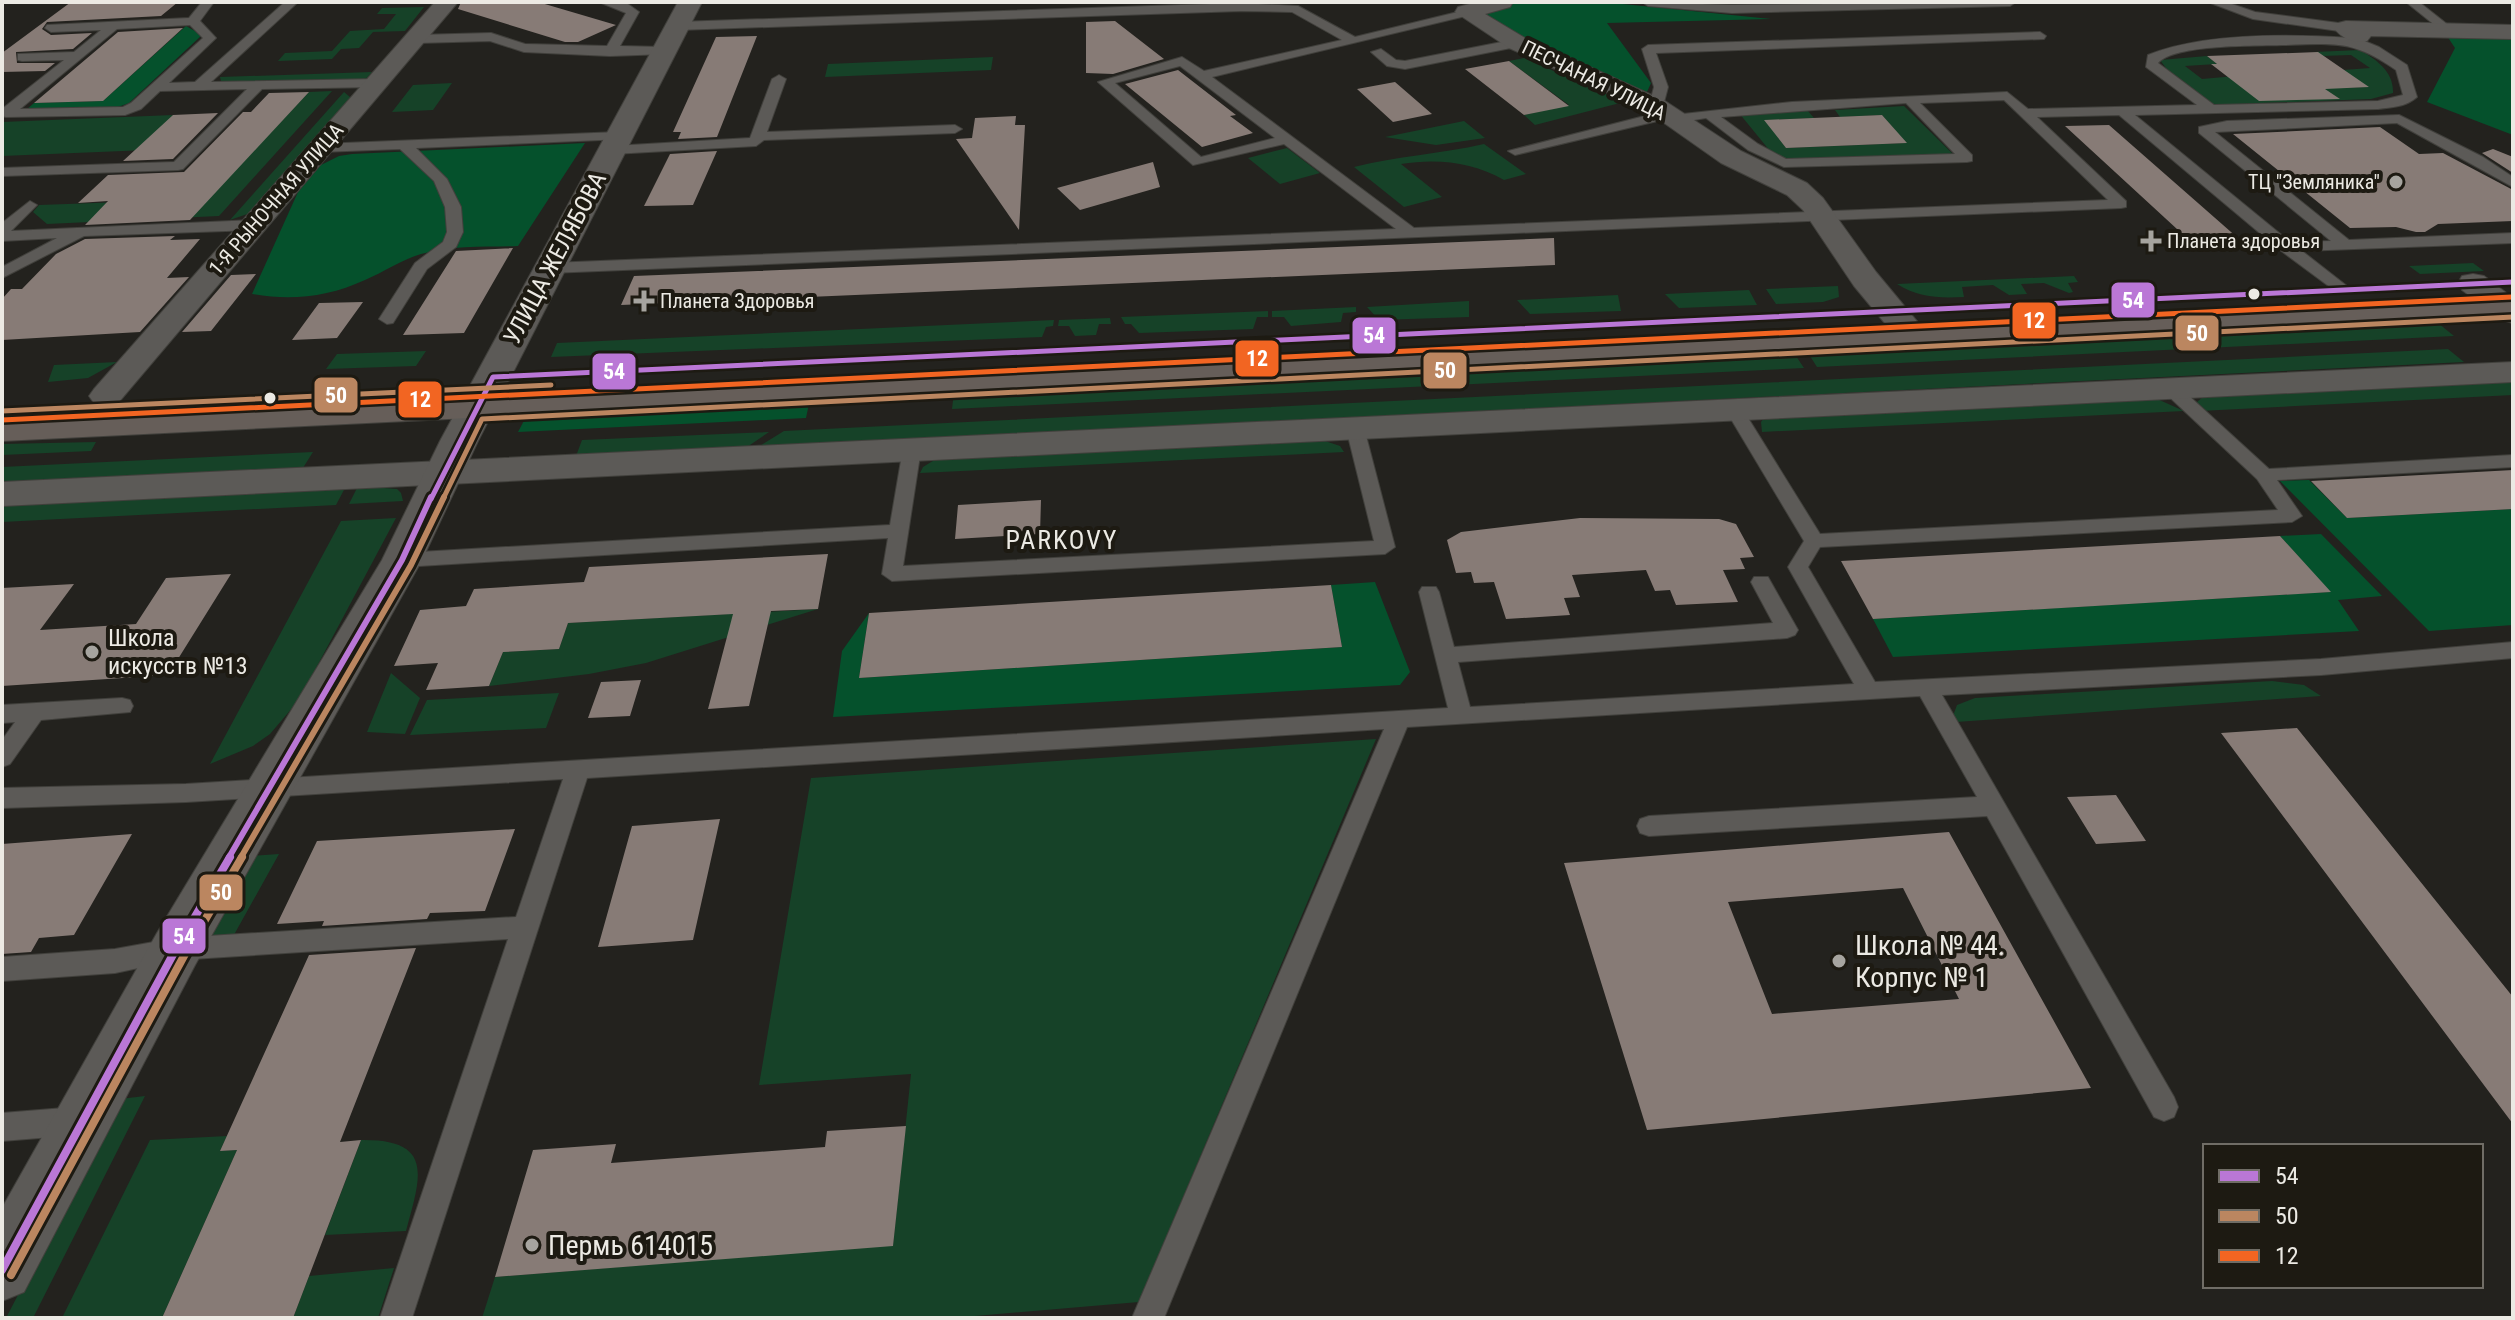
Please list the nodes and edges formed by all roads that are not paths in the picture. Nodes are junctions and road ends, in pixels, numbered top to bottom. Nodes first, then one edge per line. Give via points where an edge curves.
1 (208, 2) edge
2 (292, 2) edge
3 (447, 2) edge
4 (605, 2) edge
5 (690, 2) edge
6 (1502, 2) edge
7 (1648, 2) edge
8 (1988, 2) edge
9 (2010, 2) edge
10 (2214, 2) edge
11 (2412, 2) edge
12 (1816, 5) edge
13 (2292, 8) dead end
14 (1466, 12) junction
15 (1918, 16) junction
16 (193, 21) junction
17 (2308, 22) junction
18 (114, 26) junction
19 (678, 26) junction
20 (51, 28) dead end
21 (2451, 32) junction
22 (2513, 32) edge
23 (2353, 35) junction
24 (2040, 36) dead end
25 (417, 39) junction
26 (1942, 39) junction
27 (1353, 41) junction
28 (1517, 43) junction
29 (662, 51) junction
30 (610, 52) junction
31 (1377, 52) dead end
32 (77, 56) junction
33 (22, 57) dead end
34 (1201, 76) junction
35 (779, 79) dead end
36 (377, 83) junction
37 (259, 85) junction
38 (199, 86) junction
39 (157, 87) junction
40 (1909, 99) junction
41 (2378, 105) junction
42 (2120, 109) junction
43 (2211, 109) junction
44 (2184, 111) junction
45 (1666, 113) junction
46 (2025, 113) junction
47 (1709, 114) junction
48 (2399, 119) junction
49 (955, 129) dead end
50 (2204, 130) junction
51 (758, 136) junction
52 (1288, 139) junction
53 (616, 143) junction
54 (404, 145) junction
55 (320, 148) junction
56 (1515, 151) dead end
57 (66, 171) junction
58 (2, 172) edge
59 (2513, 183) edge
60 (51, 185) dead end
61 (30, 205) dead end
62 (1822, 218) junction
63 (254, 225) junction
64 (81, 232) junction
65 (2, 234) edge
66 (1412, 234) junction
67 (2513, 238) edge
68 (2346, 245) junction
69 (2286, 247) junction
70 (550, 268) junction
71 (2, 273) edge
72 (2344, 290) junction
73 (2511, 302) edge
74 (387, 319) dead end
75 (1904, 325) junction
76 (2513, 372) edge
77 (2170, 388) junction
78 (485, 393) junction
79 (106, 396) junction
80 (2, 401) edge
81 (1734, 409) junction
82 (1355, 428) junction
83 (2, 430) edge
84 (912, 449) junction
85 (2513, 461) edge
86 (444, 470) junction
87 (2264, 475) junction
88 (2, 494) edge
89 (899, 531) junction
90 (1814, 541) junction
91 (402, 560) junction
92 (1761, 582) dead end
93 (1429, 592) dead end
94 (2513, 650) edge
95 (1446, 655) junction
96 (1927, 688) junction
97 (1869, 691) junction
98 (122, 706) dead end
99 (34, 712) junction
100 (2, 714) edge
101 (1461, 716) junction
102 (1399, 720) junction
103 (2, 758) edge
104 (578, 769) junction
105 (271, 787) junction
106 (2, 798) edge
107 (1994, 806) junction
108 (1649, 826) dead end
109 (527, 927) junction
110 (176, 949) junction
111 (2, 969) edge
112 (2164, 1107) dead end
113 (83, 1121) junction
114 (2, 1127) edge
115 (2, 1270) edge
116 (396, 1318) edge
117 (1148, 1318) edge

1 - 16 lane
2 - 38 lane
3 - 25 street, 1-Я РЫНОЧНАЯ УЛИЦА
4 - 30 lane via 633,12
5 - 19 street, УЛИЦА ЖЕЛЯБОВА
6 - 14 street
7 - 12 lane via 1732,9
8 - 9 lane
8 - 15 lane
10 - 17 lane via 2253,15
11 - 21 lane
12 - 15 lane
13 - 17 lane
14 - 27 lane
14 - 28 street, ПЕСЧАНАЯ УЛИЦА
15 - 26 lane
16 - 18 lane
16 - 39 lane via 210,38
17 - 23 lane
18 - 20 lane
18 - 32 lane
19 - 27 lane via 1241,7 1294,9
19 - 29 street, УЛИЦА ЖЕЛЯБОВА
21 - 22 street
21 - 23 street
23 - 41 lane via 2402,68 2410,97
23 - 43 lane via 2201,45 2152,58 2151,64
24 - 26 lane
25 - 30 lane via 491,37 524,48
25 - 36 street, 1-Я РЫНОЧНАЯ УЛИЦА
26 - 45 lane via 1648,49
27 - 34 lane
28 - 31 lane via 1405,65
28 - 45 street, ПЕСЧАНАЯ УЛИЦА
29 - 30 lane
29 - 53 street, УЛИЦА ЖЕЛЯБОВА
32 - 33 lane
32 - 39 lane via 6,113 125,111
34 - 52 lane
34 - 52 lane via 1182,61 1105,82 1198,162
35 - 51 lane
36 - 37 lane
36 - 55 street, 1-Я РЫНОЧНАЯ УЛИЦА
37 - 38 lane
37 - 57 lane via 178,166
38 - 39 lane
40 - 46 lane via 2007,96
40 - 47 lane
40 - 47 lane via 1967,158 1784,163
41 - 43 lane
41 - 48 lane
42 - 44 lane
42 - 46 lane
42 - 69 lane
43 - 44 lane
44 - 50 lane
45 - 47 lane
45 - 56 lane
45 - 62 street, ПЕСЧАНАЯ УЛИЦА via 1731,157 1797,189
46 - 62 lane via 2121,204
48 - 50 lane
48 - 59 lane
49 - 51 lane
50 - 68 lane
51 - 53 lane via 756,142
52 - 66 lane
53 - 54 lane
53 - 70 street, УЛИЦА ЖЕЛЯБОВА
54 - 55 lane
54 - 74 lane via 440,179 453,207 455,232 450,244 421,266
55 - 63 street, 1-Я РЫНОЧНАЯ УЛИЦА
57 - 58 lane
57 - 60 lane
61 - 65 lane
62 - 66 lane
62 - 75 street, ПЕСЧАНАЯ УЛИЦА
63 - 64 lane
63 - 79 street, 1-Я РЫНОЧНАЯ УЛИЦА
64 - 65 lane
64 - 71 lane
66 - 70 lane
67 - 68 lane
68 - 69 lane
69 - 72 lane
70 - 78 street, УЛИЦА ЖЕЛЯБОВА
72 - 73 main road via 2473,283
72 - 75 main road
73 - 75 main road
75 - 78 main road
76 - 77 street
77 - 81 street
77 - 87 lane
78 - 79 main road
78 - 83 main road
78 - 86 street, УЛИЦА ЖЕЛЯБОВА
79 - 80 main road
81 - 82 street
81 - 90 lane
82 - 84 street
82 - 89 lane via 1385,547 892,574
84 - 86 street
84 - 89 lane
85 - 87 lane
86 - 88 street
86 - 91 street, УЛИЦА ЖЕЛЯБОВА
87 - 90 lane via 2292,516
89 - 91 lane
90 - 97 lane via 1798,567
91 - 105 street, УЛИЦА ЖЕЛЯБОВА
92 - 95 lane via 1787,630
93 - 95 lane
94 - 96 lane via 2321,667
95 - 101 lane
96 - 97 lane
96 - 107 lane
97 - 101 lane
98 - 99 lane
99 - 100 lane
99 - 103 lane
101 - 102 lane
102 - 104 lane
102 - 117 lane
104 - 105 lane
104 - 109 lane
105 - 106 lane
105 - 110 street, УЛИЦА ЖЕЛЯБОВА
107 - 108 lane
107 - 112 lane
109 - 110 lane
109 - 116 lane
110 - 111 lane via 115,961
110 - 113 street, УЛИЦА ЖЕЛЯБОВА
113 - 114 lane
113 - 115 street, УЛИЦА ЖЕЛЯБОВА

